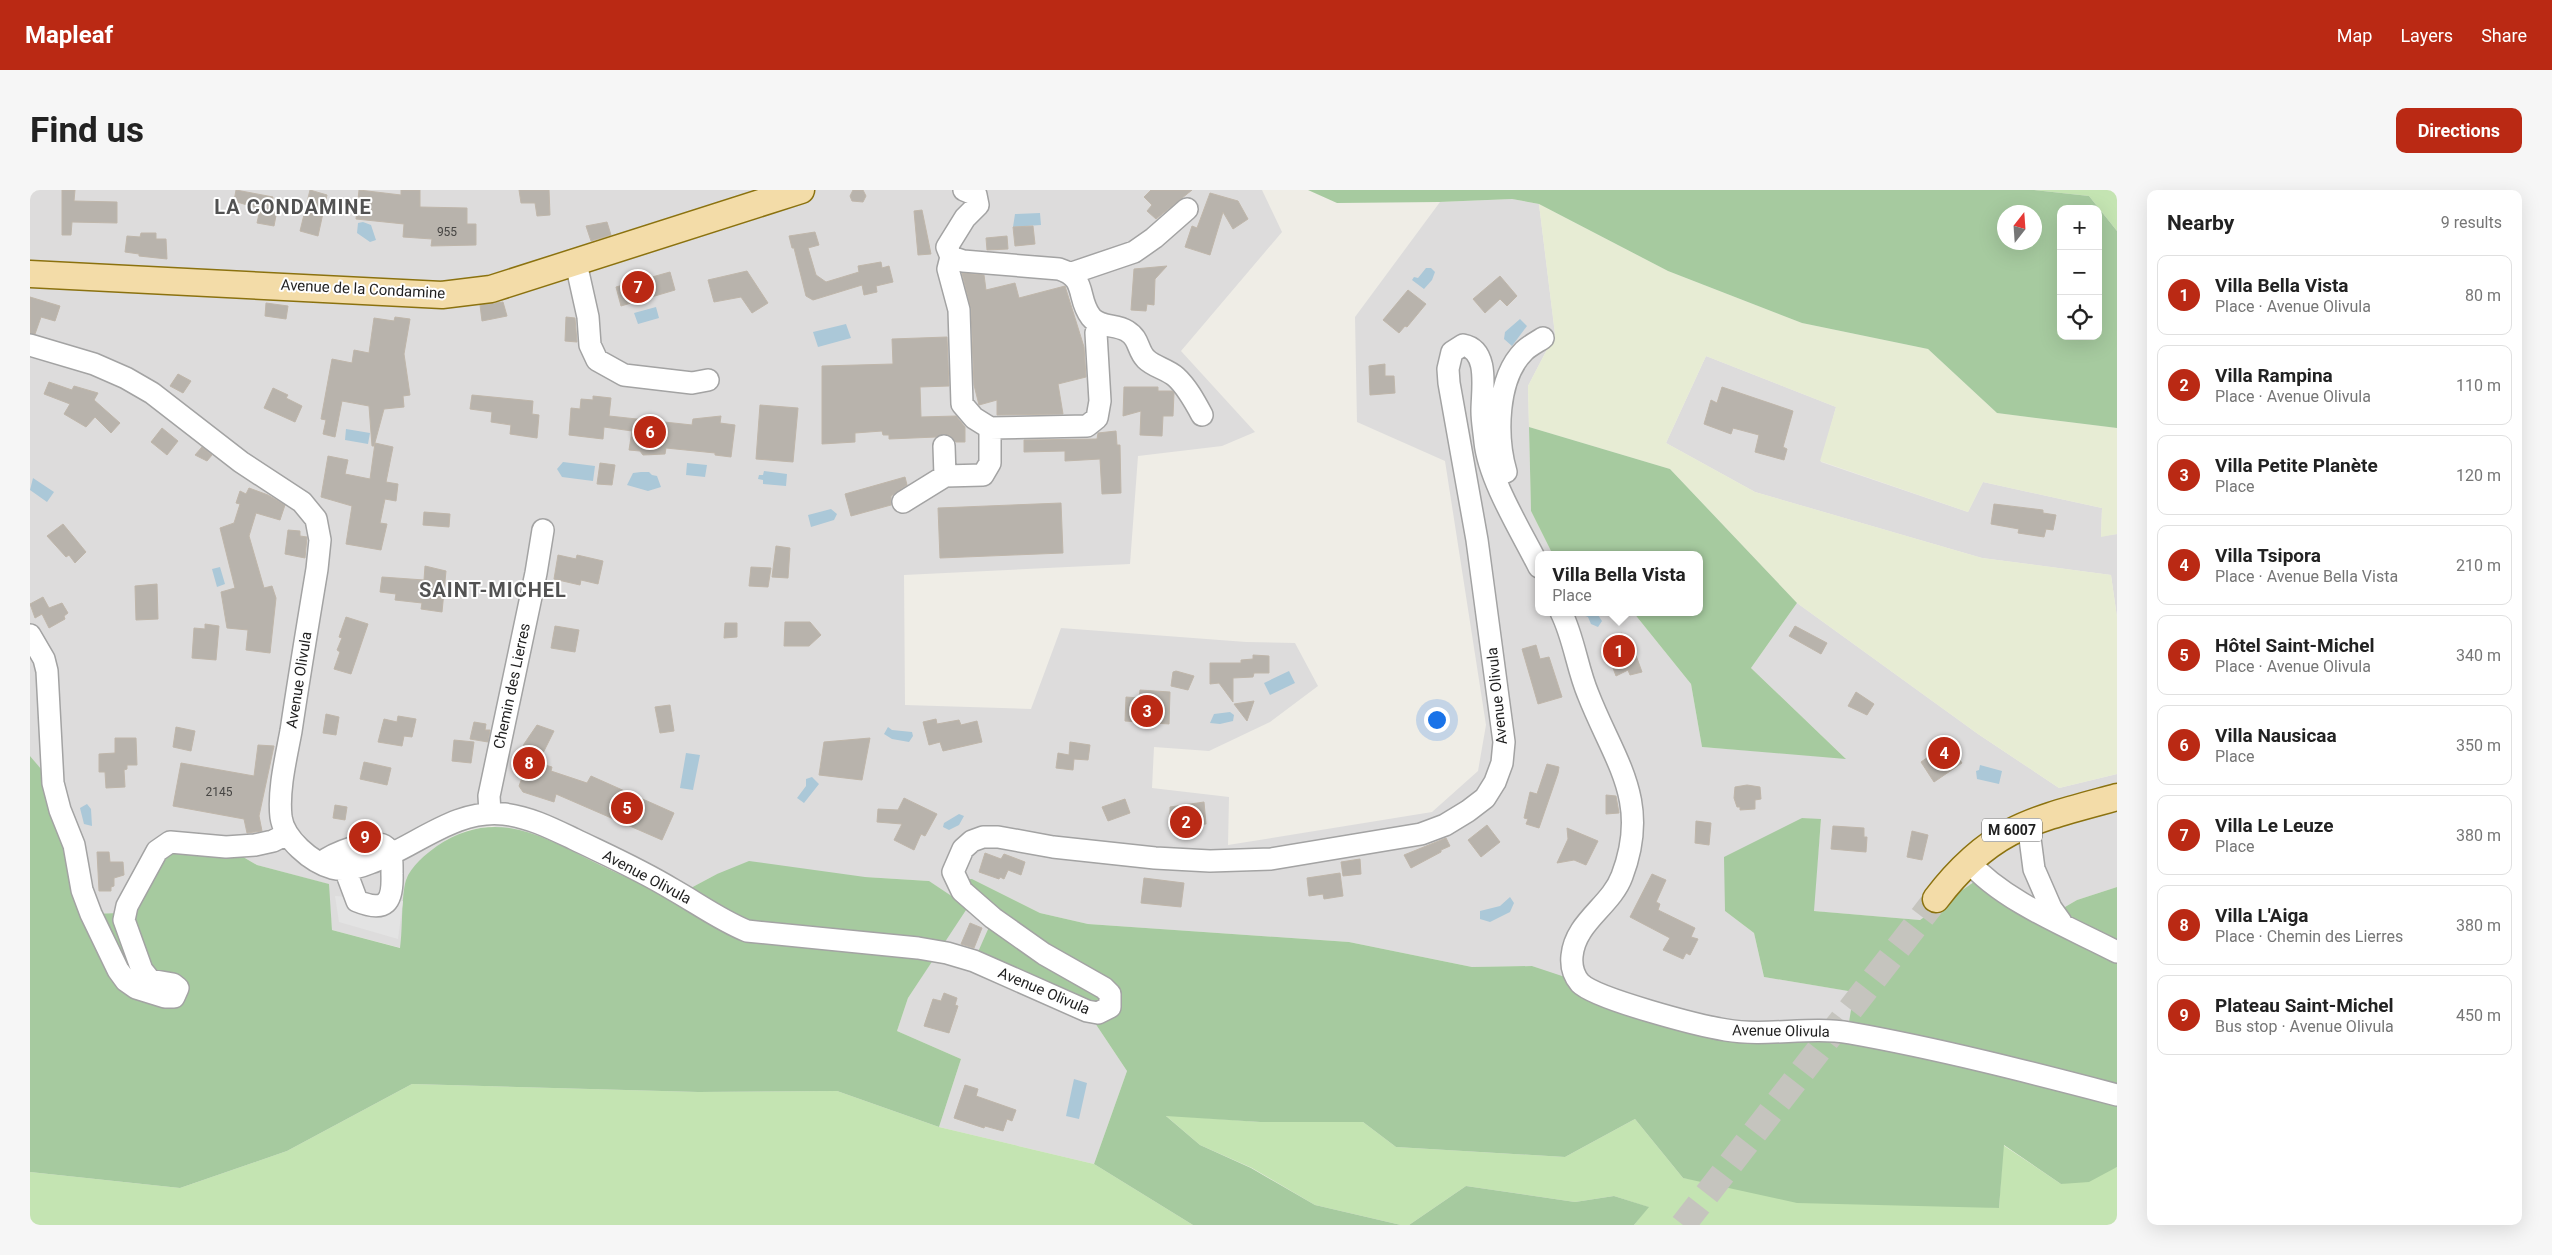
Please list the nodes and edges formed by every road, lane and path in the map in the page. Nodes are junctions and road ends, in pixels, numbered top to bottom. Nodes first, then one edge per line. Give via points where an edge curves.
1 (801, 190) edge
2 (964, 190) edge
3 (1187, 209) dead end
4 (951, 257) junction
5 (576, 263) junction
6 (1072, 273) junction
7 (30, 274) edge
8 (1099, 323) junction
9 (1543, 338) dead end
10 (30, 345) edge
11 (708, 380) dead end
12 (1202, 415) dead end
13 (990, 428) junction
14 (944, 446) dead end
15 (946, 476) junction
16 (903, 502) dead end
17 (1509, 506) junction
18 (543, 530) dead end
19 (1535, 559) edge
20 (1562, 616) edge
21 (30, 635) edge
22 (2117, 797) edge
23 (490, 813) junction
24 (2028, 823) junction
25 (287, 834) junction
26 (391, 855) junction
27 (1968, 861) junction
28 (321, 863) junction
29 (345, 869) junction
30 (1936, 899) tunnel mouth
31 (2061, 923) junction
32 (2117, 952) edge
33 (2117, 1095) edge

1 - 5 main road, Avenue de la Condamine
2 - 4 street via 976,195 978,205 954,233 947,247
3 - 6 street via 1134,252
4 - 6 street via 962,261
4 - 13 street via 948,269 959,310 962,404 974,418
5 - 7 main road, Avenue de la Condamine via 491,289 442,294
5 - 11 street via 588,317 590,345 597,360 624,375 692,383
6 - 8 street via 1091,316
8 - 12 street via 1125,329 1136,338 1145,358 1176,377
8 - 13 street via 1096,333 1100,401 1097,418 1087,426
9 - 17 street via 1524,351 1514,365 1501,400 1500,450 1512,492
10 - 25 street, Avenue Olivula via 94,364 152,393 241,462 302,502 316,519 320,540 317,569 282,782 281,818
13 - 15 street via 990,463 983,475
14 - 15 street
15 - 16 street
17 - 19 street, Avenue Olivula
17 - 23 street, Avenue Olivula via 1486,453 1481,362 1476,352 1463,344 1456,347 1450,358 1449,384 1477,540 1504,742 1502,763 1495,782 1484,798 1468,812 1421,834 1271,859 1210,861 1155,858 1052,847 998,837 982,837 963,849 952,872 962,891 993,918 1044,954 1104,988 1111,1001 1106,1011 1087,1011 947,953 747,931 727,923 671,888 555,830 521,816
18 - 23 street, Chemin des Lierres via 489,796
20 - 33 street, Avenue Olivula via 1588,694 1623,771 1632,810 1631,847 1621,880 1576,939 1573,971 1581,984 1646,1010 1726,1031 1848,1032 2035,1073
21 - 25 street via 47,671 53,784 74,845 82,890 126,981 136,988 165,997 174,997 177,993 178,988 173,984 150,980 142,970 124,920 127,906 157,851 170,842 226,847 273,841
22 - 24 main road, M 6007
23 - 26 street, Avenue Olivula via 455,821
24 - 27 main road, M 6007 via 1992,842
24 - 31 street via 2034,869 2047,901
25 - 28 street, Avenue Olivula via 303,852
26 - 28 street via 386,846 368,845 331,855
26 - 29 street, Avenue Olivula
26 - 29 street via 393,892 380,907 357,901
27 - 30 main road, M 6007
27 - 31 street via 1980,875
28 - 29 street, Avenue Olivula
31 - 32 street

